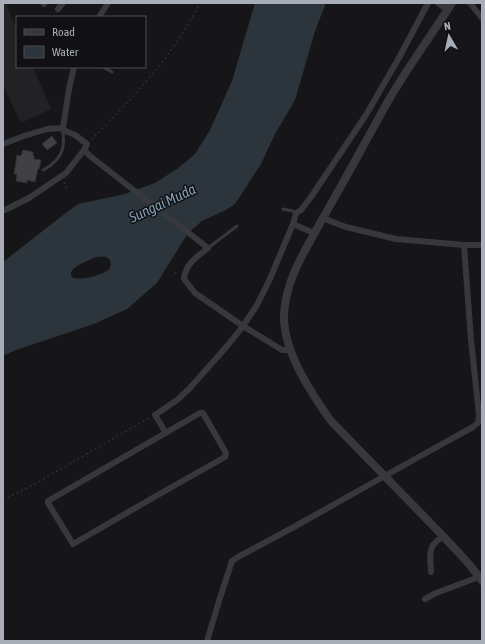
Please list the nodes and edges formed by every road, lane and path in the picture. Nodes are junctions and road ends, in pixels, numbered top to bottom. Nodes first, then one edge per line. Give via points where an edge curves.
1 (63, 3) edge
2 (108, 3) edge
3 (200, 3) edge
4 (428, 3) edge
5 (438, 3) edge
6 (470, 3) edge
7 (450, 6) edge
8 (58, 9) dead end
9 (100, 16) edge
10 (482, 18) edge
11 (74, 68) edge
12 (105, 68) edge
13 (112, 72) dead end
14 (63, 129) junction
15 (3, 144) edge
16 (85, 147) junction
17 (43, 170) dead end
18 (63, 175) junction
19 (68, 189) dead end
20 (284, 209) dead end
21 (3, 211) edge
22 (299, 212) junction
23 (322, 218) junction
24 (293, 224) junction
25 (237, 226) dead end
26 (314, 233) junction
27 (464, 245) junction
28 (482, 245) edge
29 (208, 248) junction
30 (243, 326) junction
31 (290, 349) junction
32 (154, 415) junction
33 (166, 433) junction
34 (385, 476) junction
35 (3, 500) edge
36 (444, 536) junction
37 (431, 572) dead end
38 (481, 579) edge
39 (425, 599) dead end
40 (207, 641) edge

1 - 8 street
2 - 9 street
3 - 16 path via 167,57
4 - 22 street via 366,115
5 - 7 street
6 - 10 street
7 - 23 street via 391,96
11 - 14 street
12 - 13 lane
14 - 15 street via 47,129
14 - 16 street via 75,135
14 - 17 lane via 64,146 61,154 54,163
16 - 18 street
16 - 29 street via 90,156
18 - 19 path via 64,185
18 - 21 street via 29,198
20 - 22 lane
22 - 24 street via 296,213
23 - 26 street
23 - 27 street via 391,238
24 - 26 street
24 - 30 street via 260,298
25 - 29 lane
26 - 31 street via 290,282 284,315
27 - 28 street
27 - 34 street via 478,423
29 - 30 street via 188,266 184,279 195,293
30 - 31 street via 282,350
30 - 32 street via 189,389
31 - 34 street via 310,389 331,421
32 - 33 street
32 - 35 path
33 - 33 street via 203,413 226,456 73,544 48,501
34 - 36 street
34 - 40 street via 232,561
36 - 37 street via 434,544 431,551
36 - 38 street
38 - 39 street

